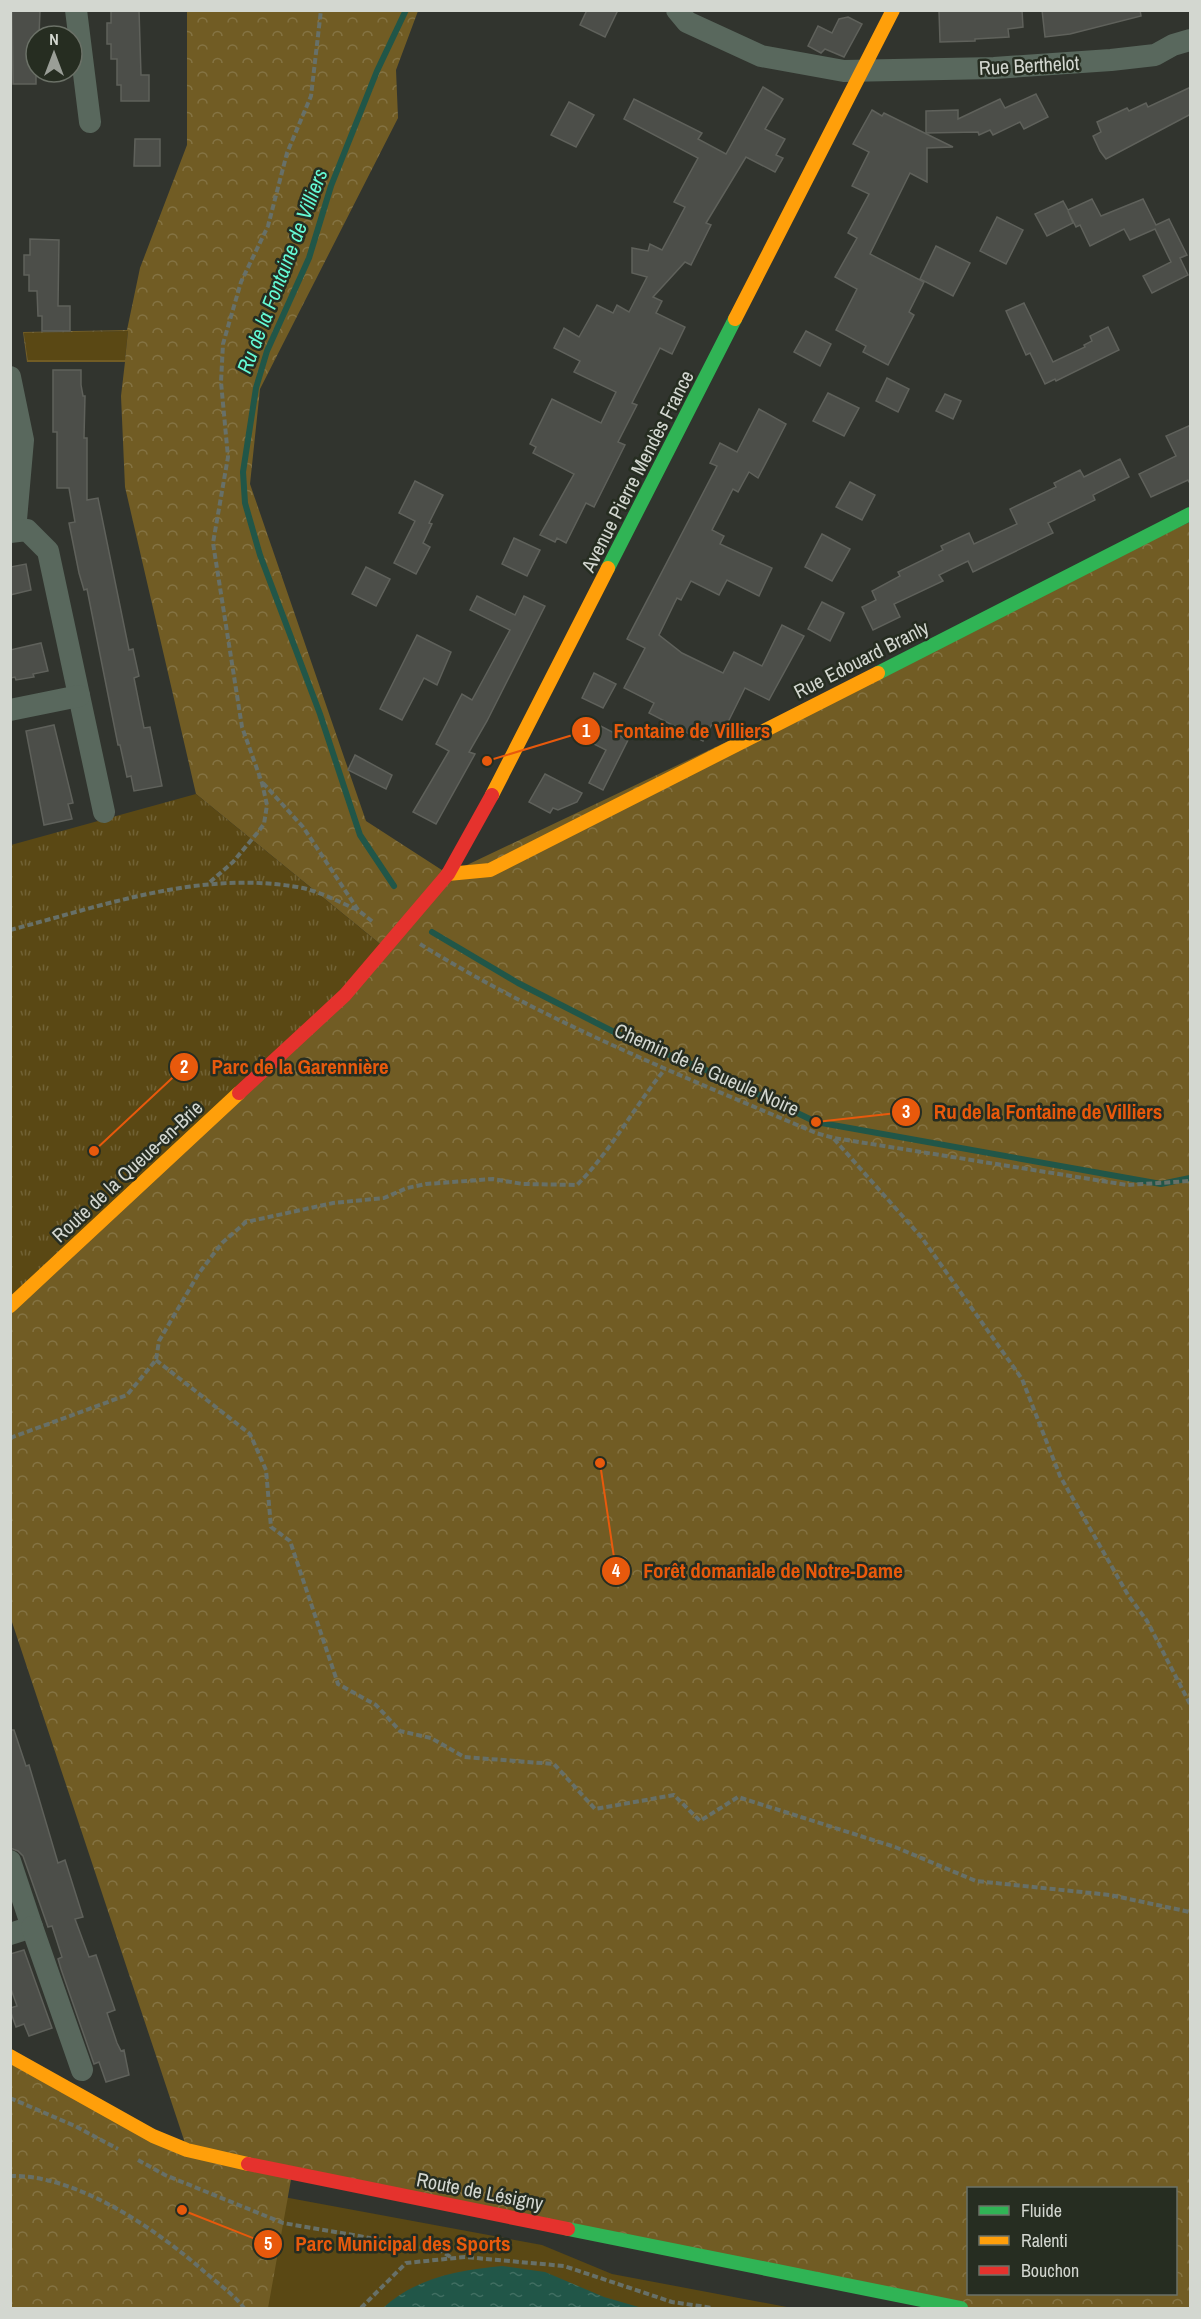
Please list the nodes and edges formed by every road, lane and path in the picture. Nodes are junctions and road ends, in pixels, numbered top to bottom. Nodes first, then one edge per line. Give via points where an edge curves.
1 (76, 10) edge
2 (321, 10) edge
3 (677, 10) edge
4 (893, 10) edge
5 (1191, 40) edge
6 (863, 70) junction
7 (90, 122) dead end
8 (10, 377) edge
9 (1191, 514) edge
10 (13, 532) edge
11 (79, 696) junction
12 (10, 710) edge
13 (262, 783) junction
14 (104, 812) dead end
15 (448, 874) junction
16 (210, 882) junction
17 (358, 910) junction
18 (10, 930) edge
19 (395, 936) junction
20 (416, 942) dead end
21 (665, 1069) junction
22 (834, 1138) junction
23 (1191, 1181) edge
24 (10, 1306) edge
25 (156, 1360) junction
26 (10, 1438) edge
27 (1191, 1704) edge
28 (10, 1861) edge
29 (1191, 1912) edge
30 (32, 1927) junction
31 (10, 1934) edge
32 (10, 2056) edge
33 (82, 2070) dead end
34 (10, 2098) edge
35 (120, 2151) dead end
36 (130, 2156) dead end
37 (10, 2176) edge
38 (452, 2258) junction
39 (244, 2308) edge
40 (361, 2308) edge
41 (712, 2308) edge
42 (961, 2308) edge

1 - 7 street
2 - 13 path via 311,96 287,153 268,226 241,282 223,344 221,382 228,457 213,543 242,727
3 - 6 street, Rue Berthelot via 687,22 761,56 844,71
4 - 6 street, Avenue Pierre Mendès France
5 - 6 street, Rue Berthelot via 1155,55 1111,60 994,68
6 - 15 street, Avenue Pierre Mendès France via 477,825
8 - 10 street via 23,440
9 - 15 street, Rue Edouard Branly via 490,870
10 - 11 street via 27,530 48,551
11 - 12 street
11 - 14 street
13 - 16 path via 267,806 264,824 233,862
13 - 17 path via 303,827
15 - 19 street, Avenue Pierre Mendès France
16 - 17 path via 244,881 305,888
16 - 18 path
17 - 19 path
19 - 24 street, Route de la Queue-en-Brie via 345,995
20 - 21 path, Chemin de la Gueule Noire via 482,981
21 - 22 path, Chemin de la Gueule Noire
21 - 25 path via 607,1146 600,1162 577,1185 493,1179 426,1184 384,1198 333,1203 246,1222 222,1243 199,1273 159,1341
22 - 23 path, Chemin de la Gueule Noire via 1127,1185
22 - 27 path via 922,1238 1022,1379 1060,1476 1147,1621
25 - 26 path via 127,1395
25 - 29 path via 250,1434 266,1470 271,1527 290,1541 338,1684 376,1705 400,1731 430,1738 464,1757 554,1764 595,1809 674,1795 700,1821 738,1797 895,1847 976,1881 1110,1895
28 - 30 street
30 - 31 street
30 - 33 street
32 - 42 street, Route de Lésigny via 122,2120 187,2150
34 - 35 path
36 - 38 path via 165,2175 283,2223 440,2250
37 - 39 path via 28,2176 98,2198 149,2228
38 - 40 path via 406,2263
38 - 41 path via 564,2266 672,2302

